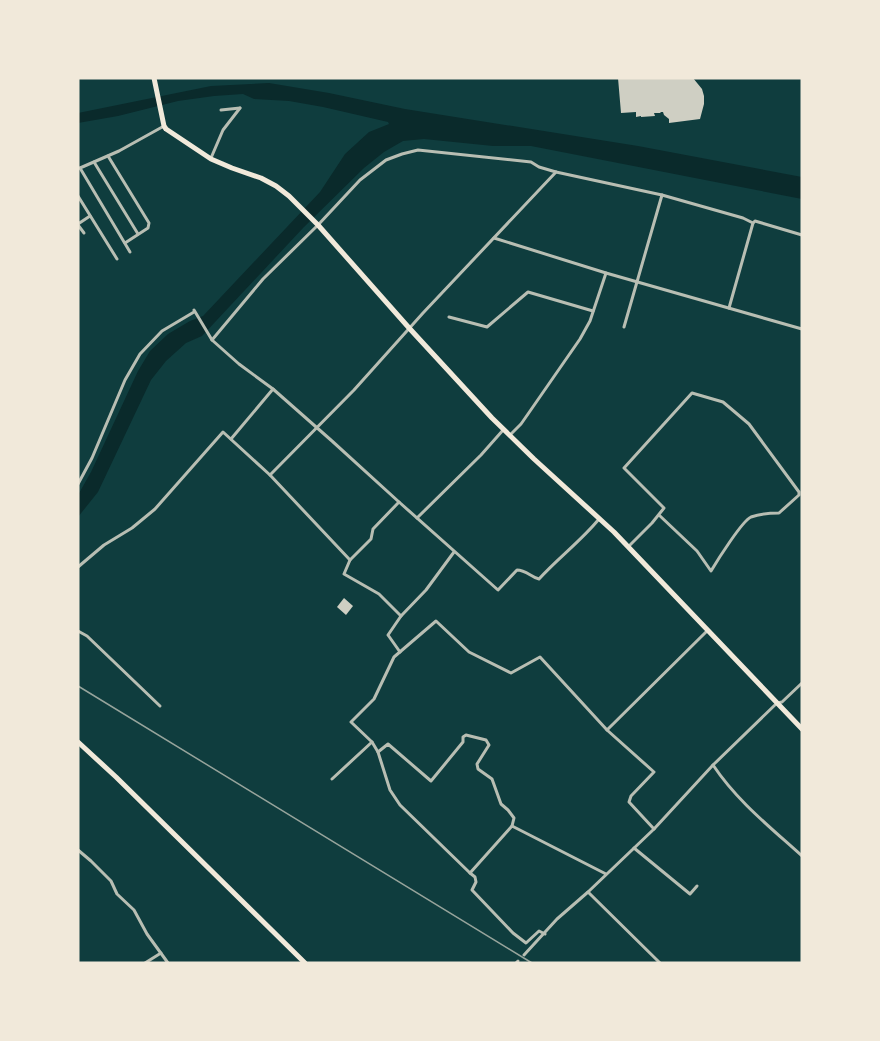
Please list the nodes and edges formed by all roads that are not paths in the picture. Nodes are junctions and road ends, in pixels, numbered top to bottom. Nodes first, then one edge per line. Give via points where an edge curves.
1 (154, 78) edge
2 (221, 110) dead end
3 (164, 126) junction
4 (108, 156) junction
5 (211, 159) junction
6 (94, 162) junction
7 (79, 168) edge
8 (556, 172) junction
9 (662, 195) junction
10 (78, 196) edge
11 (90, 216) junction
12 (753, 223) junction
13 (78, 224) edge
14 (317, 224) junction
15 (84, 233) dead end
16 (138, 234) junction
17 (802, 235) edge
18 (494, 238) junction
19 (125, 243) junction
20 (130, 252) dead end
21 (117, 259) dead end
22 (606, 273) junction
23 (637, 282) junction
24 (729, 308) junction
25 (593, 311) junction
26 (448, 317) dead end
27 (624, 327) dead end
28 (410, 328) junction
29 (802, 329) edge
30 (212, 340) junction
31 (273, 389) junction
32 (317, 428) junction
33 (504, 429) junction
34 (510, 435) junction
35 (231, 439) junction
36 (270, 476) junction
37 (78, 484) edge
38 (399, 502) junction
39 (659, 514) junction
40 (417, 518) junction
41 (599, 519) junction
42 (628, 548) junction
43 (454, 552) junction
44 (350, 560) junction
45 (78, 567) edge
46 (401, 616) junction
47 (78, 631) edge
48 (707, 631) junction
49 (400, 652) junction
50 (802, 683) edge
51 (777, 703) junction
52 (160, 706) dead end
53 (802, 729) edge
54 (607, 730) junction
55 (78, 742) edge
56 (372, 742) junction
57 (378, 752) junction
58 (713, 765) junction
59 (332, 779) dead end
60 (512, 826) junction
61 (654, 829) junction
62 (634, 848) junction
63 (78, 850) edge
64 (802, 856) edge
65 (470, 873) junction
66 (606, 874) junction
67 (697, 886) dead end
68 (588, 892) junction
69 (545, 934) junction
70 (161, 953) junction
71 (524, 955) dead end
72 (145, 963) edge
73 (168, 963) edge
74 (305, 963) edge
75 (660, 963) edge

1 - 3 highway
2 - 5 street via 240,108 223,130
3 - 4 street
3 - 5 highway
4 - 6 street
4 - 16 street via 149,223
5 - 14 highway via 276,186
6 - 7 street
6 - 16 street
7 - 19 street
8 - 9 street
8 - 14 street via 531,162 418,150 386,160 360,180
8 - 18 street
9 - 12 street
9 - 23 street
10 - 11 street
11 - 13 street
11 - 21 street
12 - 17 street
12 - 24 street
13 - 15 street
14 - 28 highway
14 - 30 street via 263,279
16 - 19 street
18 - 22 street
18 - 28 street
19 - 20 street
22 - 23 street
22 - 25 street
23 - 24 street
23 - 27 street
24 - 29 street
25 - 26 street via 528,292 486,327
25 - 34 street via 580,339
28 - 32 street
28 - 33 highway
30 - 31 street
30 - 37 street via 195,312 162,331 140,354
31 - 32 street
31 - 35 street
32 - 36 street
32 - 38 street
33 - 34 highway
33 - 40 street
34 - 41 highway
35 - 36 street
35 - 45 street via 223,432 155,509
36 - 44 street
38 - 40 street
38 - 44 street
39 - 39 street via 664,508 624,468 692,393 723,402 749,424 799,492 779,513 749,518 742,524 711,571 697,551
39 - 42 street
40 - 43 street
41 - 42 highway
41 - 43 street via 539,579 517,570 498,590
42 - 48 highway
43 - 46 street
44 - 46 street via 344,573 379,594
46 - 49 street via 388,634
47 - 52 street
48 - 51 highway
48 - 54 street
49 - 54 street via 436,621 469,652 511,673 540,657
49 - 56 street via 374,699 351,722
50 - 51 street
51 - 53 highway
51 - 58 street
54 - 61 street via 654,772 629,801
55 - 74 highway
56 - 57 street
56 - 59 street
57 - 60 street via 388,744 430,781 463,737 486,740 489,745 478,769 492,779 501,804 514,818
57 - 65 street via 390,790 400,805
58 - 61 street
58 - 64 street via 724,783 755,815
60 - 65 street
60 - 66 street
61 - 62 street
62 - 66 street
62 - 67 street via 690,894
63 - 70 street via 111,881
65 - 69 street via 476,882 472,890 513,933 526,943 539,931
66 - 68 street
68 - 69 street
68 - 75 street
69 - 71 street
70 - 72 street
70 - 73 street

